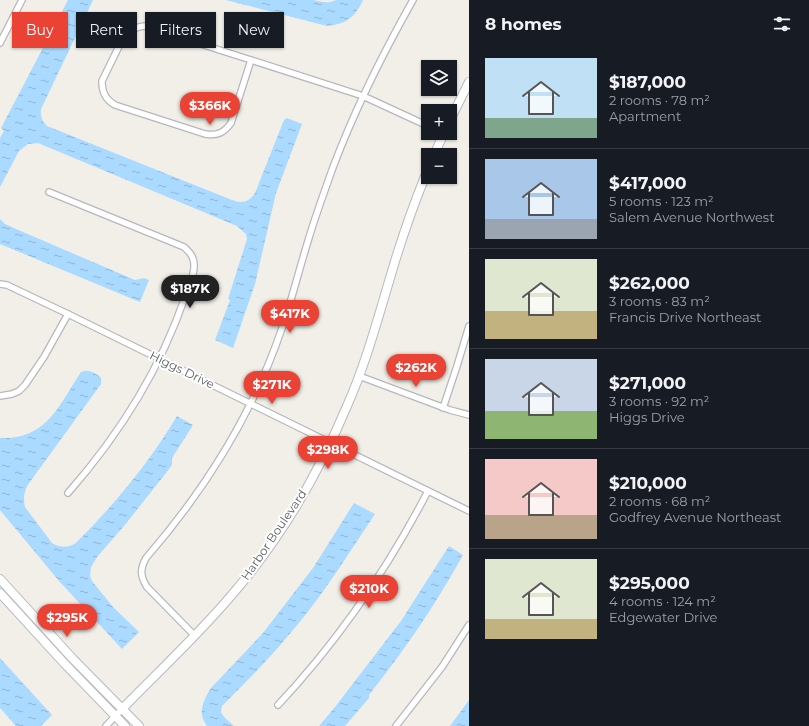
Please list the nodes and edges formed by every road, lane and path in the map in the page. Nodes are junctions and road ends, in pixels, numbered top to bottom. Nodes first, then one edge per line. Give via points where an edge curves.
1 (22, 0) edge
2 (413, 0) edge
3 (0, 44) edge
4 (251, 60) junction
5 (469, 82) edge
6 (466, 94) edge
7 (363, 96) junction
8 (457, 109) edge
9 (421, 123) edge
10 (422, 184) edge
11 (49, 192) dead end
12 (0, 284) edge
13 (68, 314) junction
14 (469, 328) edge
15 (160, 359) junction
16 (360, 376) junction
17 (0, 396) edge
18 (251, 404) junction
19 (443, 408) junction
20 (469, 415) edge
21 (331, 443) junction
22 (428, 491) junction
23 (68, 492) dead end
24 (469, 511) edge
25 (0, 579) edge
26 (0, 593) edge
27 (469, 625) edge
28 (195, 636) junction
29 (278, 705) dead end
30 (122, 709) junction
31 (115, 716) junction
32 (106, 726) edge
33 (126, 726) edge
34 (139, 726) edge
35 (396, 726) edge

1 - 3 street
2 - 7 street
4 - 4 street via 231,123 220,134 205,134 115,105 104,95 102,88 102,81 124,36 136,27 144,26
4 - 7 street
5 - 6 street
6 - 8 street
7 - 9 street
7 - 18 street via 320,204 282,328
10 - 16 street, Harbor Boulevard via 404,233
11 - 15 street via 184,247 190,252 195,267
12 - 13 street, Higgs Drive
13 - 15 street, Higgs Drive
13 - 17 street via 25,385 12,394
14 - 19 street
15 - 18 street, Higgs Drive
15 - 23 street via 114,436
16 - 19 street
16 - 21 street, Harbor Boulevard
18 - 21 street, Higgs Drive
18 - 28 street via 204,484 142,565 141,572 147,586
19 - 20 street
21 - 22 street, Higgs Drive
21 - 28 street, Harbor Boulevard via 300,500 263,554 231,596
22 - 24 street, Higgs Drive
22 - 29 street via 400,544 367,596 322,656
25 - 30 street
26 - 31 street
27 - 35 street via 442,666
28 - 30 street, Harbor Boulevard
30 - 31 street, Harbor Boulevard
30 - 34 street
31 - 32 street, Harbor Boulevard
31 - 33 street

